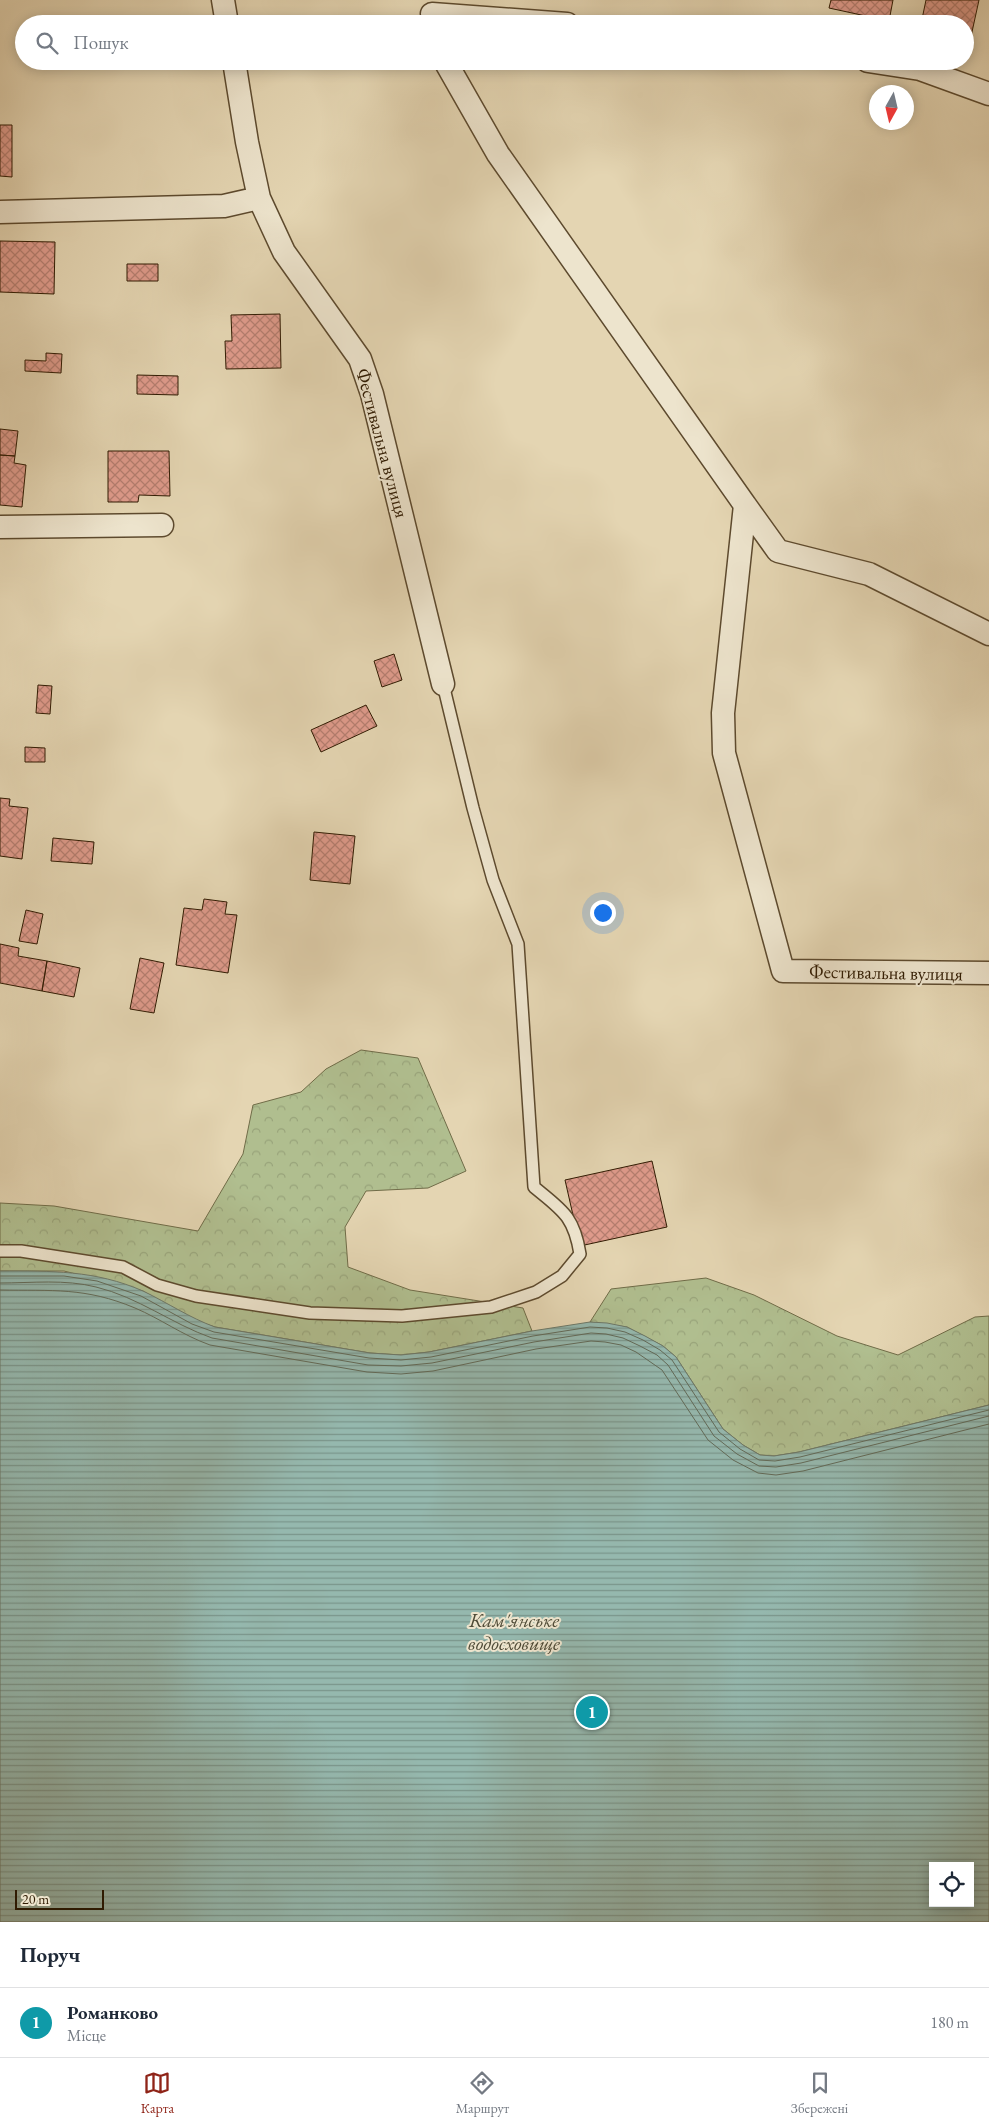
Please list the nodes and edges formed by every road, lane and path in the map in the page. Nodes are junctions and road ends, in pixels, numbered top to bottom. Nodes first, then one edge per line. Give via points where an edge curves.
1 (223, 0) edge
2 (431, 12) edge
3 (226, 15) edge
4 (465, 15) edge
5 (235, 70) edge
6 (450, 70) edge
7 (923, 70) edge
8 (989, 94) edge
9 (259, 198) junction
10 (0, 212) edge
11 (745, 505) junction
12 (162, 525) dead end
13 (0, 527) edge
14 (989, 634) edge
15 (443, 684) joint
16 (989, 973) edge
17 (0, 1251) edge

1 - 3 street
2 - 4 street
5 - 9 street, Фестивальна вулиця
6 - 11 street via 498,154
7 - 8 street
9 - 10 street via 224,206
9 - 15 street, Фестивальна вулиця via 284,252 360,359 372,394
11 - 14 street via 778,551 869,574
11 - 16 street, Фестивальна вулиця via 723,713 724,753 783,971
12 - 13 street
15 - 17 lane via 493,880 518,944 534,1187 564,1212 577,1232 580,1254 562,1276 536,1292 491,1307 402,1316 310,1313 196,1296 157,1285 123,1267

